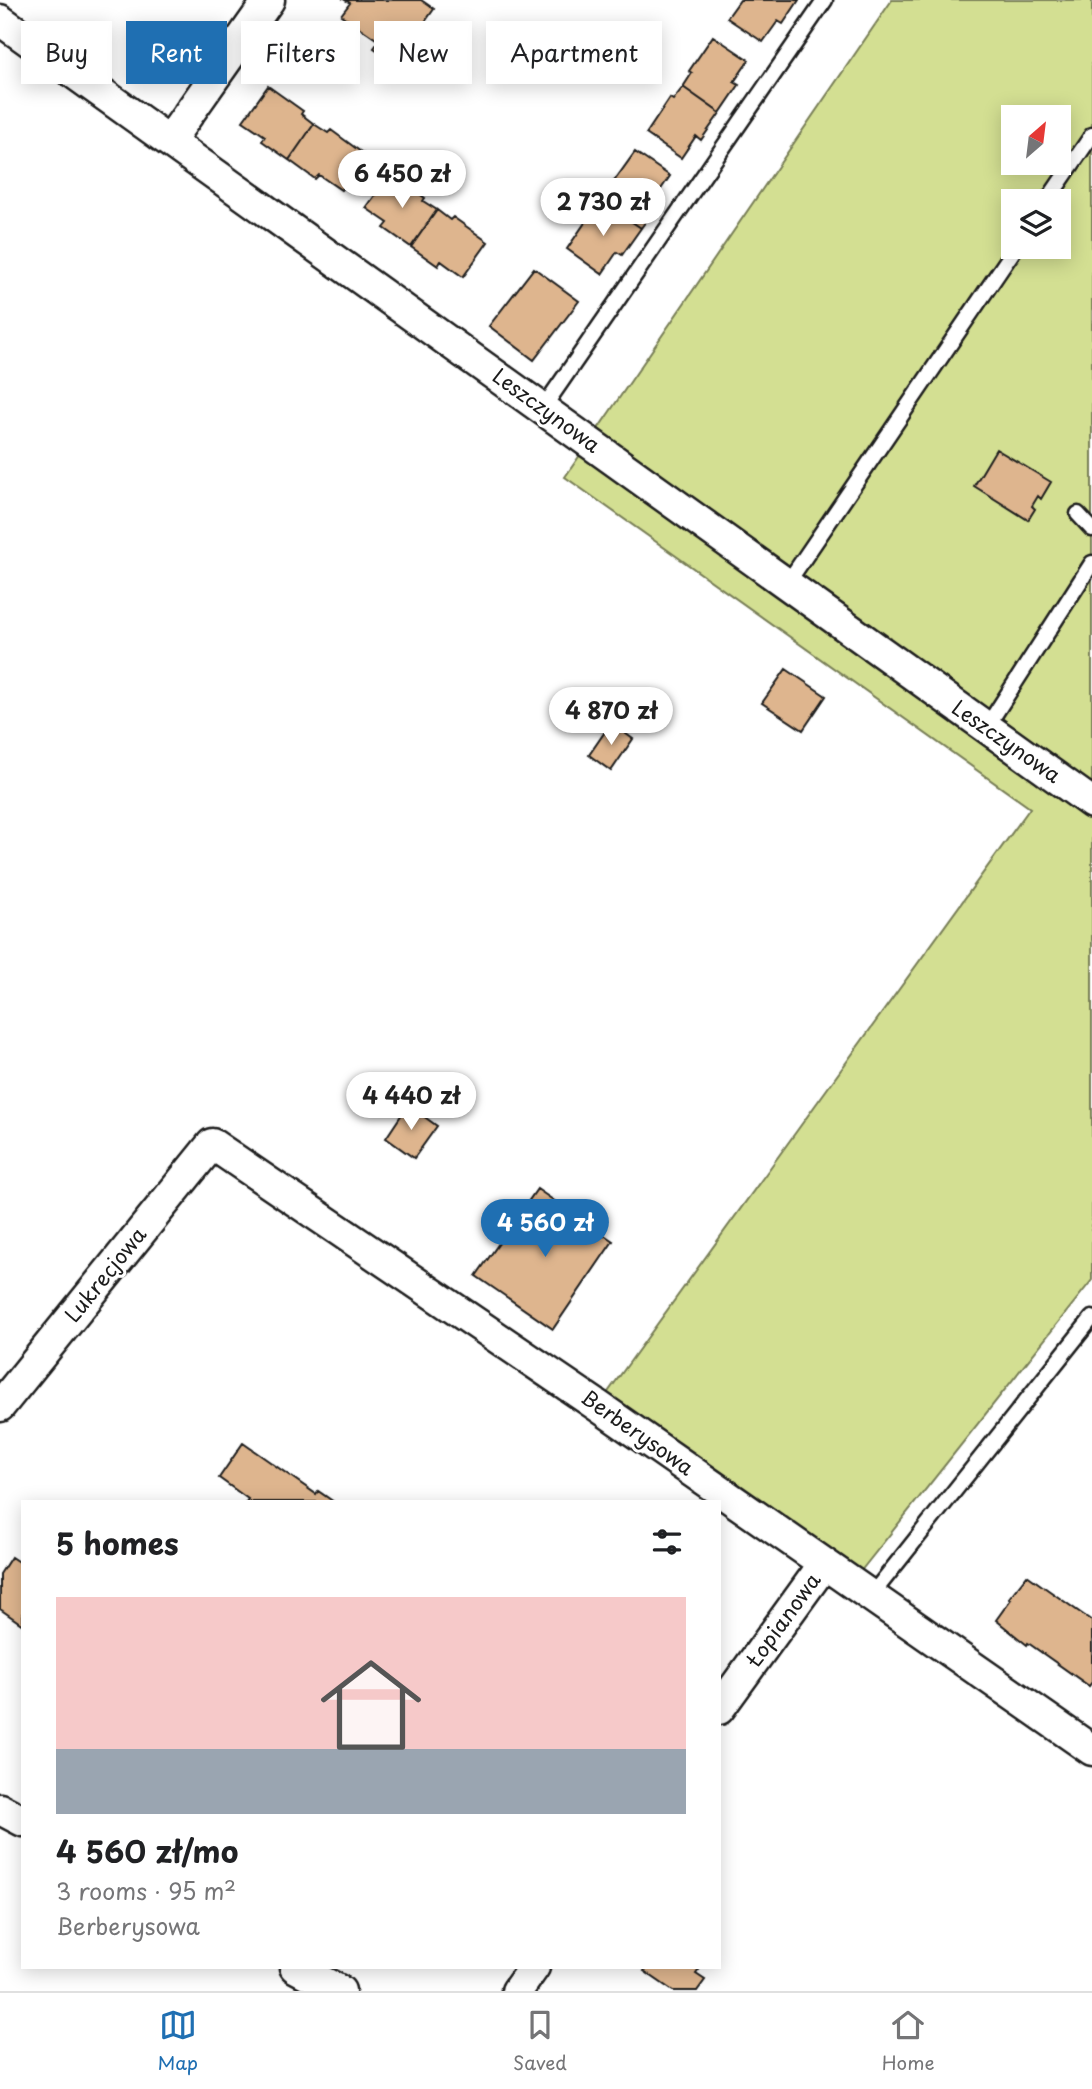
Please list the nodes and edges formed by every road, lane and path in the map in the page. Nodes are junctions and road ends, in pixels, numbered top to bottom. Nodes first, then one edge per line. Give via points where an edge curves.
1 (269, 0) edge
2 (825, 0) edge
3 (0, 20) edge
4 (1092, 135) edge
5 (170, 140) junction
6 (1055, 189) edge
7 (1008, 259) edge
8 (543, 408) junction
9 (1078, 513) dead end
10 (1092, 529) edge
11 (1092, 563) edge
12 (786, 585) junction
13 (986, 727) junction
14 (1092, 803) edge
15 (212, 1144) joint
16 (1092, 1318) edge
17 (0, 1406) edge
18 (824, 1564) junction
19 (870, 1597) junction
20 (721, 1706) edge
21 (1092, 1750) edge
22 (0, 1809) edge
23 (21, 1820) edge
24 (299, 1969) edge
25 (533, 1969) edge
26 (340, 1991) edge
27 (517, 1991) edge

1 - 5 street
2 - 8 lane
3 - 5 street, Leszczynowa
4 - 6 lane
5 - 8 street, Leszczynowa
7 - 12 lane
8 - 12 street, Leszczynowa
9 - 10 lane
11 - 13 lane
12 - 13 street, Leszczynowa
13 - 14 street, Leszczynowa
15 - 17 street, Lukrecjowa
15 - 18 street, Berberysowa
16 - 19 lane
18 - 19 street, Berberysowa
18 - 20 street, Łopianowa
19 - 21 street, Berberysowa
22 - 23 street
24 - 26 street
25 - 27 street

